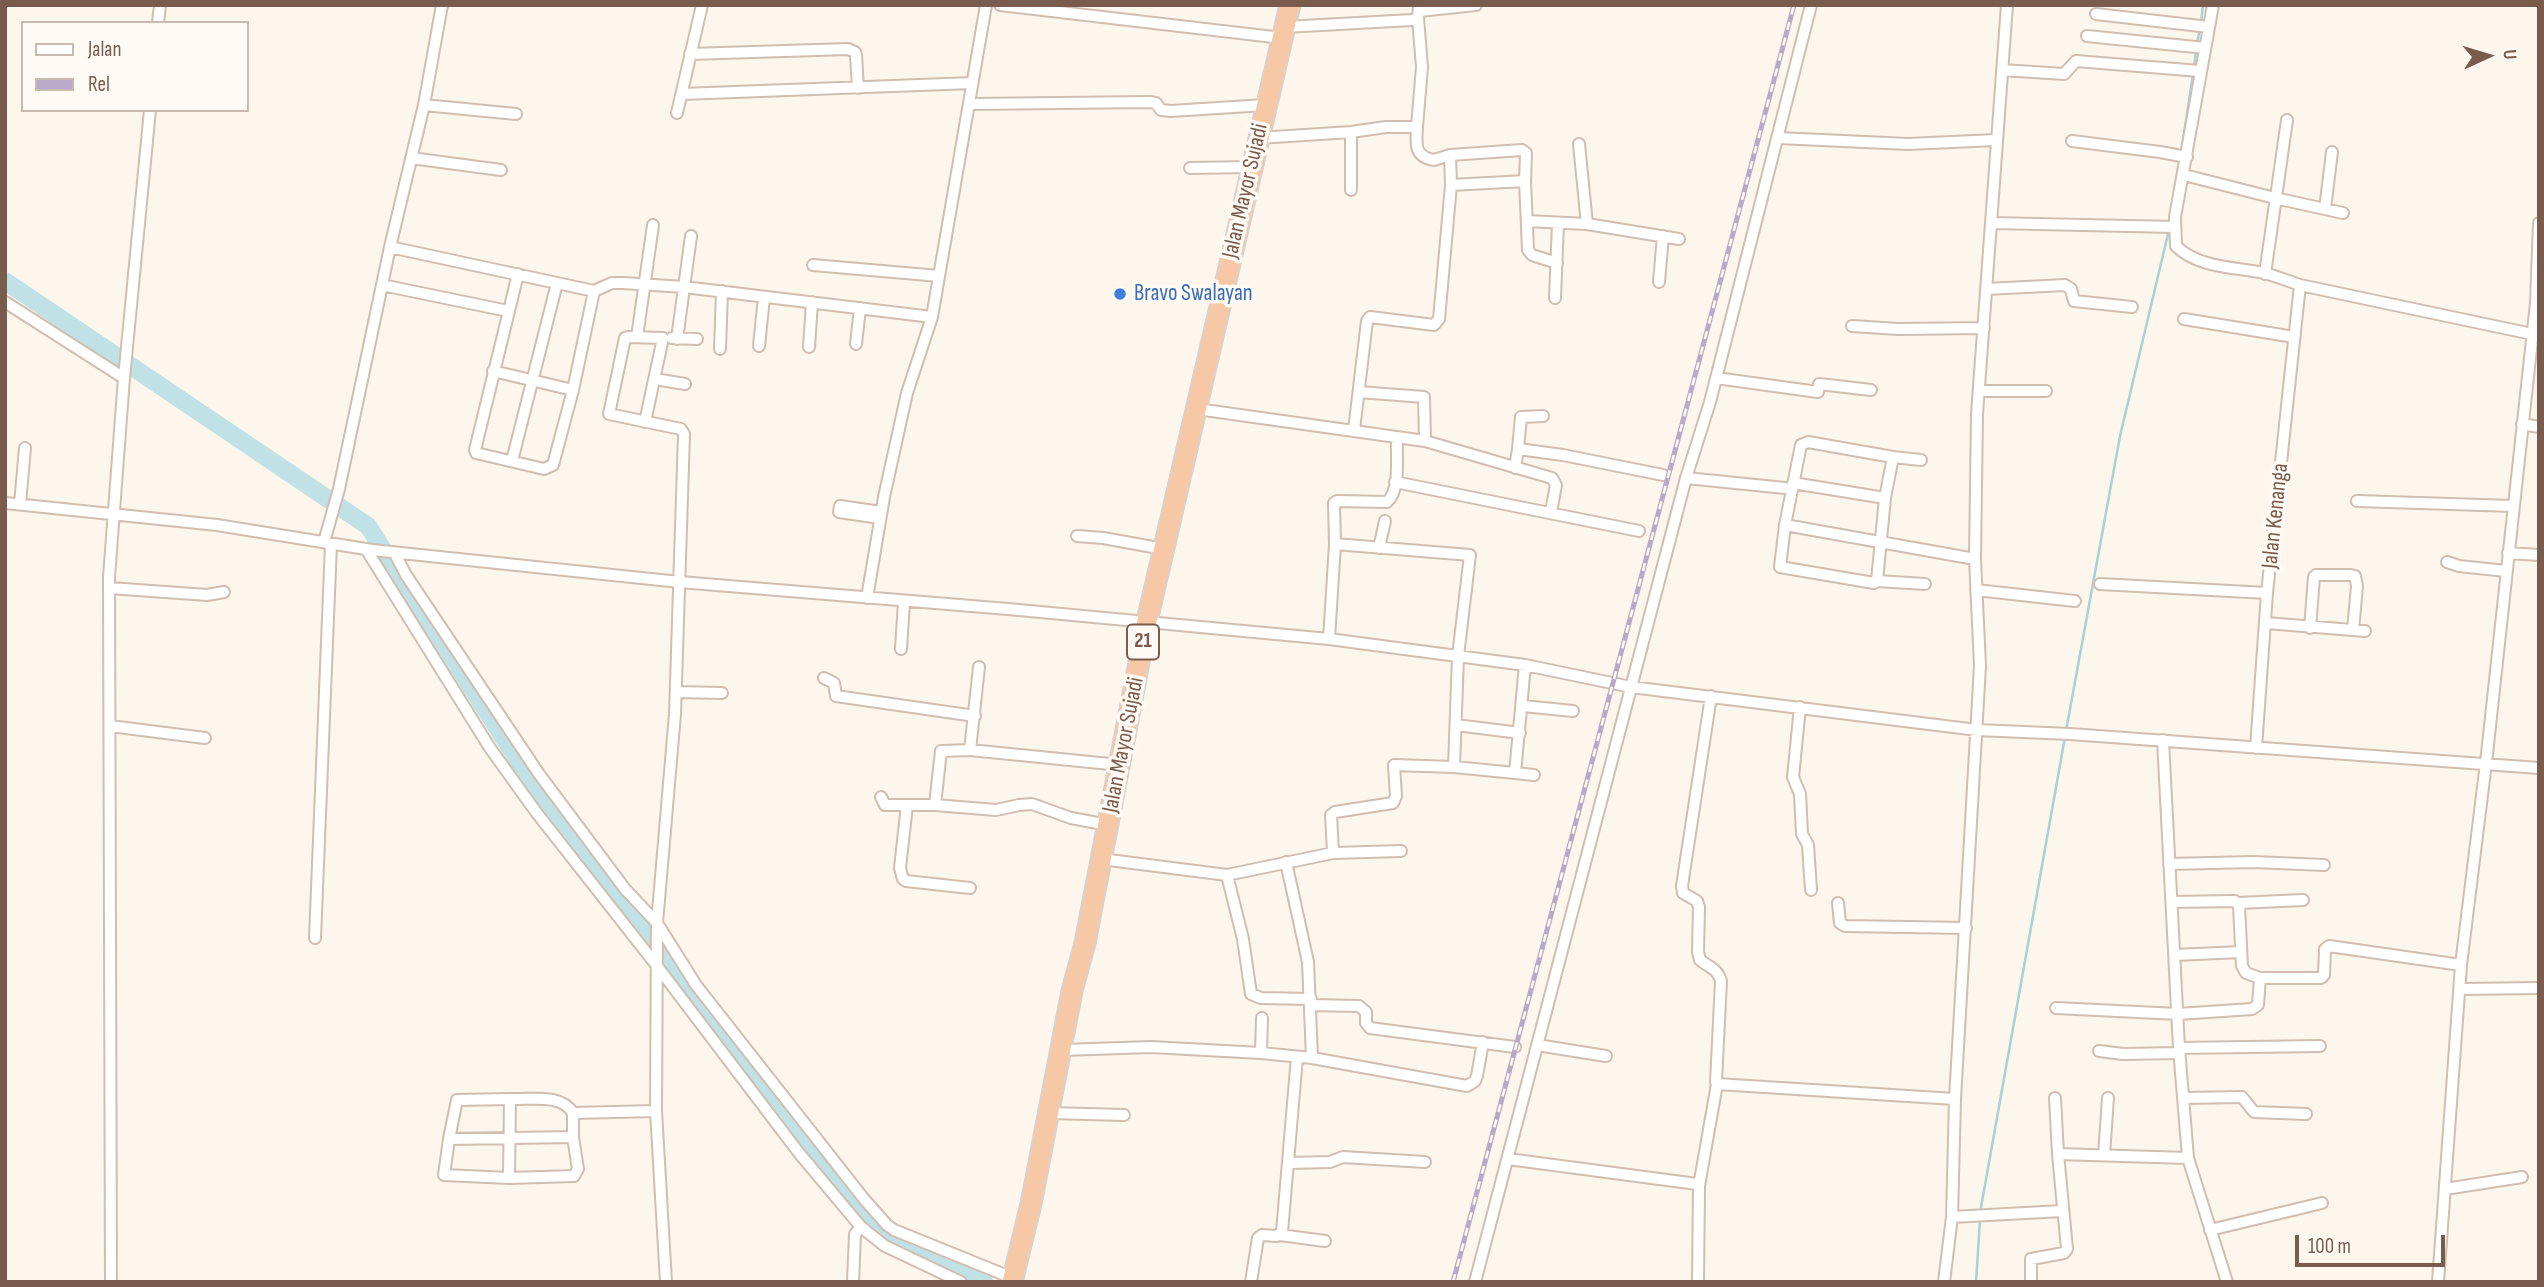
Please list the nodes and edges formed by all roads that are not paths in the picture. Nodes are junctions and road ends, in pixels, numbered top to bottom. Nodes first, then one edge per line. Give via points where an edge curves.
1 (442, 5) edge
2 (702, 5) edge
3 (986, 5) edge
4 (1000, 5) edge
5 (1290, 5) edge
6 (1476, 5) edge
7 (1811, 5) edge
8 (2007, 5) edge
9 (2213, 5) edge
10 (1419, 12) edge
11 (2096, 14) dead end
12 (2201, 26) junction
13 (1284, 33) junction
14 (2087, 36) dead end
15 (2197, 47) junction
16 (691, 54) junction
17 (2002, 70) junction
18 (2194, 71) junction
19 (972, 83) junction
20 (858, 88) junction
21 (681, 94) junction
22 (970, 104) junction
23 (424, 105) junction
24 (1265, 106) junction
25 (150, 112) edge
26 (677, 113) dead end
27 (516, 114) dead end
28 (2287, 120) dead end
29 (1417, 127) junction
30 (1351, 132) junction
31 (1258, 138) junction
32 (1778, 138) junction
33 (1996, 140) junction
34 (2072, 141) dead end
35 (1579, 144) dead end
36 (2332, 152) dead end
37 (1450, 155) junction
38 (411, 158) junction
39 (2187, 158) junction
40 (1251, 167) junction
41 (1190, 168) dead end
42 (501, 170) dead end
43 (2184, 175) junction
44 (1525, 181) junction
45 (1451, 185) junction
46 (1351, 190) dead end
47 (2275, 198) junction
48 (2325, 209) junction
49 (2343, 213) dead end
50 (1527, 221) junction
51 (1558, 223) junction
52 (1992, 223) junction
53 (2539, 223) edge
54 (1587, 224) junction
55 (653, 225) dead end
56 (2170, 227) junction
57 (691, 236) dead end
58 (1663, 236) junction
59 (1679, 239) dead end
60 (390, 247) junction
61 (1557, 263) junction
62 (813, 265) dead end
63 (518, 274) junction
64 (2265, 274) junction
65 (939, 276) junction
66 (1659, 282) dead end
67 (558, 283) junction
68 (382, 285) junction
69 (2300, 285) junction
70 (645, 286) junction
71 (684, 287) junction
72 (1986, 289) junction
73 (594, 291) junction
74 (722, 291) junction
75 (764, 296) junction
76 (1555, 298) dead end
77 (5, 302) edge
78 (812, 302) junction
79 (2537, 303) edge
80 (2132, 307) dead end
81 (860, 308) junction
82 (508, 311) junction
83 (932, 317) junction
84 (2183, 319) dead end
85 (1852, 326) dead end
86 (1984, 328) junction
87 (2532, 334) junction
88 (637, 337) junction
89 (2294, 337) junction
90 (663, 338) junction
91 (677, 339) junction
92 (697, 339) dead end
93 (856, 344) dead end
94 (760, 346) dead end
95 (809, 347) dead end
96 (720, 349) dead end
97 (494, 371) junction
98 (124, 377) junction
99 (1716, 378) junction
100 (655, 379) junction
101 (532, 380) junction
102 (685, 384) dead end
103 (573, 390) junction
104 (1871, 390) dead end
105 (1979, 391) junction
106 (2046, 391) dead end
107 (1359, 392) junction
108 (1197, 409) junction
109 (1543, 416) dead end
110 (645, 422) junction
111 (2522, 424) junction
112 (2539, 427) edge
113 (1354, 430) junction
114 (1397, 437) junction
115 (1425, 441) junction
116 (25, 448) dead end
117 (1518, 449) junction
118 (1893, 457) junction
119 (1921, 460) dead end
120 (512, 461) junction
121 (1515, 468) junction
122 (1663, 475) dead end
123 (1686, 478) junction
124 (1395, 482) junction
125 (1789, 486) junction
126 (1885, 498) junction
127 (2357, 501) dead end
128 (5, 503) edge
129 (20, 504) junction
130 (2513, 506) junction
131 (1551, 512) junction
132 (114, 514) junction
133 (1385, 521) dead end
134 (1785, 525) junction
135 (1640, 531) dead end
136 (1077, 537) dead end
137 (328, 543) junction
138 (1335, 544) junction
139 (1881, 544) junction
140 (1380, 548) junction
141 (369, 549) junction
142 (1164, 549) junction
143 (393, 552) junction
144 (2508, 553) junction
145 (2539, 555) edge
146 (1975, 559) junction
147 (2447, 562) dead end
148 (2507, 571) junction
149 (1877, 581) junction
150 (680, 582) junction
151 (1925, 584) dead end
152 (2099, 584) dead end
153 (110, 588) junction
154 (1976, 590) junction
155 (224, 592) dead end
156 (2267, 593) junction
157 (867, 598) junction
158 (2076, 601) dead end
159 (904, 602) junction
160 (1147, 621) junction
161 (2266, 623) junction
162 (2310, 628) junction
163 (2353, 630) junction
164 (2365, 631) dead end
165 (1329, 639) junction
166 (901, 649) dead end
167 (1458, 656) junction
168 (1525, 665) junction
169 (979, 667) dead end
170 (824, 678) dead end
171 (1631, 687) junction
172 (676, 692) junction
173 (722, 693) dead end
174 (1711, 696) junction
175 (1523, 706) junction
176 (1800, 707) junction
177 (1573, 711) dead end
178 (975, 716) junction
179 (1456, 725) junction
180 (110, 726) junction
181 (1976, 730) junction
182 (1520, 733) junction
183 (205, 738) dead end
184 (2163, 740) junction
185 (2256, 748) junction
186 (970, 750) junction
187 (2486, 763) junction
188 (1120, 765) junction
189 (1454, 767) junction
190 (2539, 768) edge
191 (1515, 773) junction
192 (1534, 775) dead end
193 (881, 797) dead end
194 (907, 805) junction
195 (935, 805) junction
196 (1108, 825) junction
197 (1401, 851) dead end
198 (1333, 853) junction
199 (1101, 859) junction
200 (1286, 862) junction
201 (2169, 864) junction
202 (2324, 865) dead end
203 (1227, 875) junction
204 (970, 888) dead end
205 (1811, 890) dead end
206 (2303, 900) dead end
207 (2172, 902) junction
208 (1838, 903) dead end
209 (2238, 904) junction
210 (657, 926) junction
211 (1966, 928) junction
212 (315, 938) dead end
213 (2241, 952) junction
214 (2175, 955) junction
215 (657, 963) junction
216 (2461, 965) junction
217 (2260, 978) junction
218 (2539, 988) edge
219 (2460, 989) junction
220 (1311, 1002) junction
221 (2056, 1009) dead end
222 (2178, 1014) junction
223 (1262, 1018) dead end
224 (1483, 1042) junction
225 (1536, 1045) junction
226 (2320, 1046) dead end
227 (1515, 1047) dead end
228 (1062, 1050) junction
229 (2179, 1050) junction
230 (2099, 1051) dead end
231 (1261, 1053) junction
232 (1606, 1056) dead end
233 (1297, 1057) junction
234 (1312, 1058) junction
235 (1717, 1084) junction
236 (2054, 1098) dead end
237 (2108, 1098) dead end
238 (2183, 1098) junction
239 (1955, 1099) junction
240 (510, 1100) junction
241 (656, 1111) junction
242 (573, 1113) junction
243 (1049, 1114) junction
244 (2306, 1114) dead end
245 (1124, 1115) dead end
246 (573, 1137) junction
247 (510, 1138) junction
248 (449, 1139) junction
249 (2058, 1154) junction
250 (2104, 1155) junction
251 (2188, 1158) junction
252 (1508, 1159) junction
253 (1425, 1162) dead end
254 (1289, 1163) junction
255 (2522, 1177) dead end
256 (509, 1178) junction
257 (1699, 1186) junction
258 (2445, 1189) junction
259 (2322, 1203) dead end
260 (2062, 1211) junction
261 (1952, 1217) junction
262 (861, 1227) junction
263 (2210, 1230) junction
264 (1280, 1236) junction
265 (1325, 1241) dead end
266 (1015, 1280) edge
267 (111, 1282) edge
268 (666, 1282) edge
269 (853, 1282) edge
270 (961, 1282) edge
271 (1251, 1282) edge
272 (1475, 1282) edge
273 (1698, 1282) edge
274 (1944, 1282) edge
275 (2032, 1282) edge
276 (2227, 1282) edge
277 (2438, 1282) edge

1 - 23 street
2 - 16 street
3 - 19 street
4 - 13 street
5 - 13 highway, Jalan Mayor Sujadi / 21
6 - 10 street
7 - 32 street
8 - 17 street
9 - 12 street
10 - 13 street
10 - 29 street via 1422,67
11 - 12 street
12 - 15 street
13 - 24 highway, Jalan Mayor Sujadi / 21
14 - 15 street
15 - 18 street
16 - 20 street via 848,49 855,51
16 - 21 street
17 - 18 street via 2064,74 2077,61
17 - 33 street
18 - 39 street
19 - 20 street
19 - 22 street
20 - 21 street
21 - 26 street
22 - 24 street via 1150,102 1171,111
22 - 65 street
23 - 27 street
23 - 38 street
24 - 31 highway, Jalan Mayor Sujadi / 21
25 - 98 street
28 - 47 street
29 - 30 street
29 - 37 street via 1419,155 1434,160
30 - 31 street
30 - 46 street
31 - 40 highway, Jalan Mayor Sujadi / 21
32 - 33 street via 1908,144
32 - 99 street
33 - 52 street
34 - 39 street
35 - 54 street
36 - 48 street
37 - 44 street via 1522,150 1526,153
37 - 45 street
38 - 42 street
38 - 60 street
39 - 43 street
40 - 41 street
40 - 108 highway, Jalan Mayor Sujadi / 21
43 - 47 street
43 - 56 street
44 - 45 street
44 - 50 street
45 - 107 street via 1439,319 1433,325 1370,317
47 - 48 street
47 - 64 street
48 - 49 street
50 - 51 street
50 - 61 street via 1528,250
51 - 54 street
51 - 61 street
52 - 56 street
52 - 72 street
53 - 79 street
54 - 58 street
55 - 70 street
56 - 64 street via 2184,254
57 - 71 street
58 - 59 street
58 - 66 street
60 - 63 street
60 - 68 street
61 - 76 street
62 - 65 street
63 - 67 street
63 - 82 street
64 - 69 street
65 - 83 street
67 - 73 street
67 - 101 street
68 - 82 street
68 - 137 street
69 - 87 street
69 - 89 street, Jalan Kenanga
70 - 71 street
70 - 73 street via 612,283
70 - 88 street
71 - 74 street
71 - 91 street
72 - 80 street via 2065,285 2074,301
72 - 86 street
73 - 103 street
74 - 75 street
74 - 96 street
75 - 78 street
75 - 94 street
77 - 98 street
78 - 81 street
78 - 95 street
79 - 87 street
81 - 83 street
81 - 93 street
82 - 97 street
83 - 157 street via 907,393
84 - 89 street
85 - 86 street
86 - 105 street
87 - 111 street
88 - 90 street
88 - 110 street via 625,338 608,412
89 - 156 street, Jalan Kenanga
90 - 91 street
90 - 100 street
91 - 92 street
97 - 101 street
97 - 120 street via 475,452
98 - 132 street
99 - 104 street via 1817,397 1819,384
99 - 123 street
100 - 102 street
100 - 110 street
101 - 103 street
101 - 120 street
103 - 120 street via 553,465 544,469
105 - 106 street
105 - 146 street
107 - 113 street
107 - 115 street via 1424,397
108 - 113 street
108 - 142 highway, Jalan Mayor Sujadi / 21
109 - 117 street via 1521,418
110 - 150 street via 681,429 684,434
111 - 112 street
111 - 130 street
113 - 114 street
114 - 115 street
114 - 124 street
115 - 121 street
116 - 129 street
117 - 121 street
117 - 122 street
118 - 119 street
118 - 125 street via 1804,443
118 - 126 street
121 - 131 street via 1555,481
123 - 125 street
123 - 171 street
124 - 131 street
124 - 138 street via 1387,502 1334,503
125 - 126 street
125 - 134 street
126 - 139 street
127 - 130 street
128 - 129 street
129 - 132 street
130 - 144 street
131 - 135 street
132 - 137 street
132 - 153 street
133 - 140 street
134 - 139 street
134 - 149 street via 1781,569
136 - 142 street
137 - 141 street
137 - 212 street
138 - 140 street
138 - 165 street
139 - 146 street
139 - 149 street
140 - 167 street via 1470,555
141 - 143 street
141 - 215 street via 490,748
142 - 160 highway, Jalan Mayor Sujadi / 21
143 - 150 street
143 - 210 street via 539,774
144 - 145 street
144 - 148 street
146 - 154 street
147 - 148 street
148 - 187 street
149 - 151 street
150 - 157 street
150 - 172 street
152 - 156 street
153 - 155 street via 207,595
153 - 180 street
154 - 158 street
154 - 181 street via 1980,666
156 - 161 street, Jalan Kenanga
157 - 159 street
159 - 160 street
159 - 166 street
160 - 165 street
160 - 188 highway, Jalan Mayor Sujadi / 21
161 - 162 street
161 - 185 street, Jalan Kenanga
162 - 163 street
162 - 163 street via 2314,576 2351,575 2356,576 2357,586
163 - 164 street
165 - 167 street
167 - 168 street
167 - 179 street
168 - 171 street
168 - 175 street
169 - 178 street
170 - 178 street via 834,682 836,696
171 - 174 street
171 - 225 street
172 - 173 street
172 - 210 street
174 - 176 street
174 - 235 street via 1682,886 1683,893 1699,907 1700,960 1714,967 1721,981
175 - 177 street
175 - 182 street
176 - 181 street
176 - 205 street via 1793,777 1800,794
178 - 186 street
179 - 182 street
179 - 189 street
180 - 183 street
180 - 267 street
181 - 184 street
181 - 211 street
182 - 191 street
184 - 185 street
184 - 201 street
185 - 187 street
186 - 188 street
186 - 195 street via 941,751
187 - 190 street
187 - 216 street
188 - 196 highway, Jalan Mayor Sujadi / 21
189 - 191 street
189 - 198 street via 1394,765 1393,803 1331,814
191 - 192 street
193 - 194 street via 886,805
194 - 195 street
194 - 204 street via 900,868 903,879
195 - 196 street via 996,810 1032,804
196 - 199 highway, Jalan Mayor Sujadi / 21
197 - 198 street
198 - 200 street
199 - 203 street
199 - 228 highway, Jalan Mayor Sujadi / 21
200 - 203 street
200 - 220 street via 1308,962
201 - 202 street
201 - 207 street
203 - 220 street via 1251,994
206 - 209 street
207 - 209 street
207 - 214 street
208 - 211 street via 1840,923 1845,926
209 - 213 street
210 - 215 street
210 - 266 street via 696,985 887,1225
211 - 239 street
213 - 214 street
213 - 217 street via 2246,973
214 - 222 street
215 - 241 street
215 - 262 street via 799,1153
216 - 217 street via 2329,946 2321,978
216 - 219 street
217 - 222 street via 2256,1009
218 - 219 street
219 - 258 street
220 - 224 street via 1359,1006 1366,1012 1370,1028
220 - 234 street
221 - 222 street
222 - 229 street
223 - 231 street
224 - 227 street
224 - 234 street via 1477,1076 1467,1086
225 - 232 street
225 - 252 street
226 - 229 street
228 - 231 street via 1151,1047
228 - 243 highway, Jalan Mayor Sujadi / 21
229 - 230 street
229 - 238 street
231 - 233 street
233 - 234 street
233 - 254 street
235 - 239 street
235 - 257 street
236 - 249 street
237 - 250 street
238 - 244 street via 2242,1097 2254,1111
238 - 251 street
239 - 261 street
240 - 242 street via 561,1100
240 - 247 street
240 - 248 street via 457,1100
241 - 242 street
241 - 268 street
242 - 246 street
243 - 245 street
243 - 266 highway, Jalan Mayor Sujadi / 21
246 - 247 street
246 - 256 street via 578,1169 574,1176
247 - 248 street
247 - 256 street
248 - 256 street via 446,1176
249 - 250 street
249 - 260 street
250 - 251 street
251 - 263 street
252 - 257 street
252 - 272 street
253 - 254 street via 1343,1157 1330,1162
254 - 264 street
255 - 258 street
257 - 273 street
258 - 277 street
259 - 263 street
260 - 261 street
260 - 275 street via 2067,1249 2031,1259
261 - 274 street
262 - 269 street via 855,1234
262 - 270 street via 885,1246
263 - 276 street
264 - 265 street
264 - 271 street via 1258,1238

